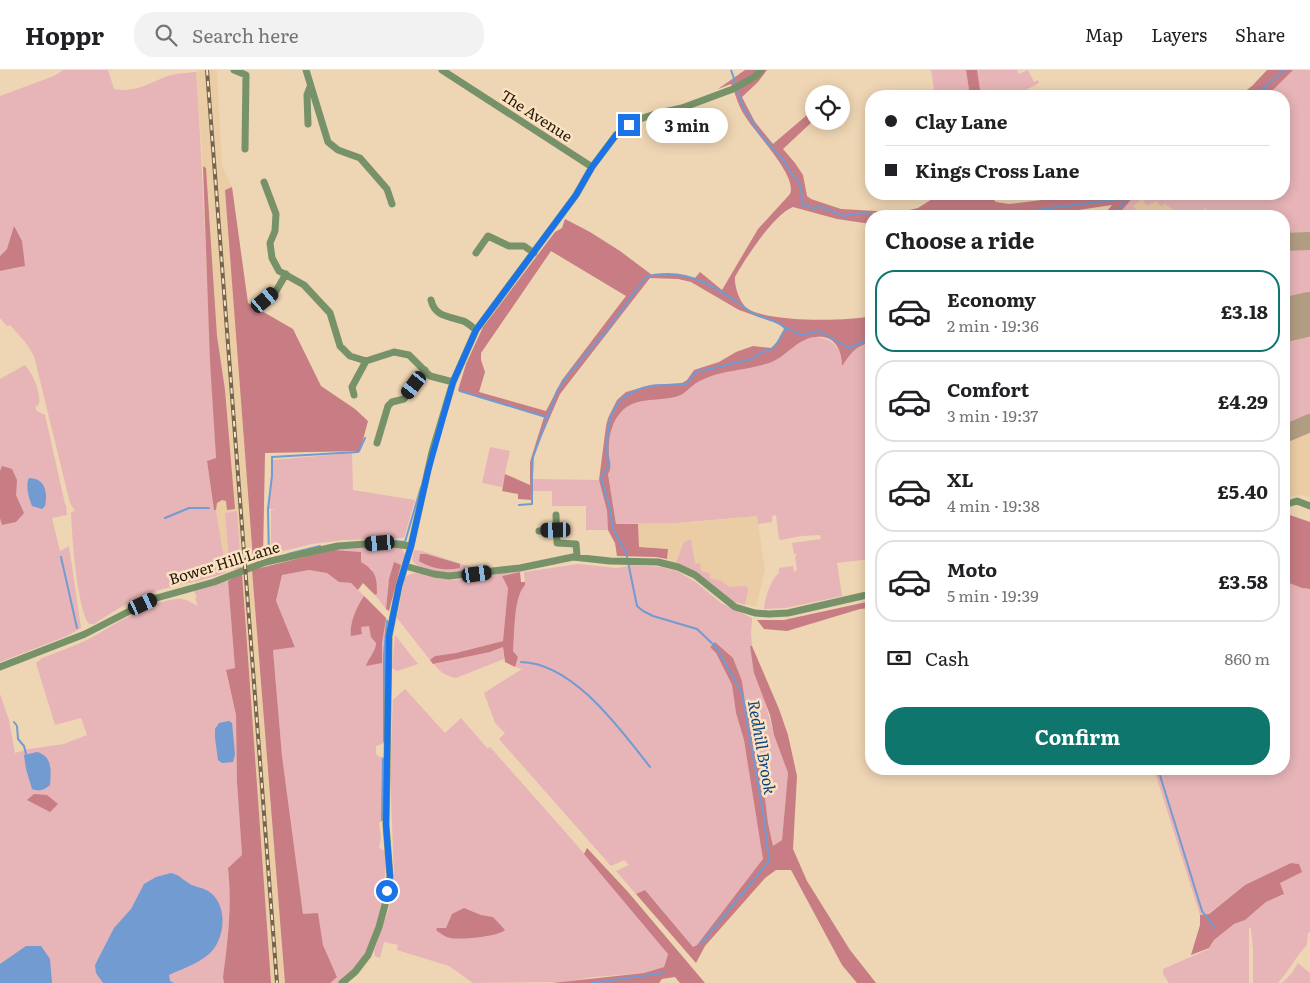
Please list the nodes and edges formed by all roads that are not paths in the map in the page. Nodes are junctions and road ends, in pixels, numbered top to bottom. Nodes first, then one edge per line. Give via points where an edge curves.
1 (234, 70) edge
2 (306, 70) edge
3 (442, 70) edge
4 (761, 70) edge
5 (310, 86) junction
6 (308, 124) dead end
7 (245, 150) dead end
8 (592, 167) junction
9 (264, 182) dead end
10 (392, 204) dead end
11 (476, 253) dead end
12 (534, 253) junction
13 (286, 274) junction
14 (265, 300) dead end
15 (430, 300) dead end
16 (476, 330) junction
17 (366, 361) junction
18 (424, 370) junction
19 (453, 382) junction
20 (354, 395) dead end
21 (378, 443) dead end
22 (1290, 503) edge
23 (1310, 506) edge
24 (556, 515) dead end
25 (539, 530) dead end
26 (556, 530) junction
27 (411, 546) junction
28 (578, 556) junction
29 (405, 566) junction
30 (865, 595) edge
31 (0, 667) edge
32 (342, 983) edge

1 - 7 street via 246,75
2 - 5 street
3 - 8 street, The Avenue
4 - 8 street via 733,89 629,125 616,135
5 - 6 street via 307,95
5 - 10 street via 328,142 338,150 360,158 387,189
8 - 12 street
9 - 13 street via 276,214 270,243 272,258 279,271
11 - 12 street via 488,236 509,246 524,246
12 - 16 street
13 - 14 street via 276,291
13 - 17 street via 304,285 330,313 340,346 350,356
15 - 16 street via 438,313 464,321
16 - 19 street
17 - 18 street via 394,352 409,355
17 - 20 street via 352,386
18 - 19 street via 430,376
18 - 21 street via 404,399 388,406
19 - 27 street
22 - 23 street via 1297,501
24 - 26 street
25 - 26 street
26 - 28 street via 557,547 576,544
27 - 29 street
27 - 31 street, Bower Hill Lane via 380,543 338,546 266,562 214,582 153,599 86,634
28 - 29 street via 459,576 434,574
28 - 30 street via 658,562 678,567 698,577 732,606 755,613 788,613
29 - 32 street via 389,636 386,825 390,876 379,927 368,955

